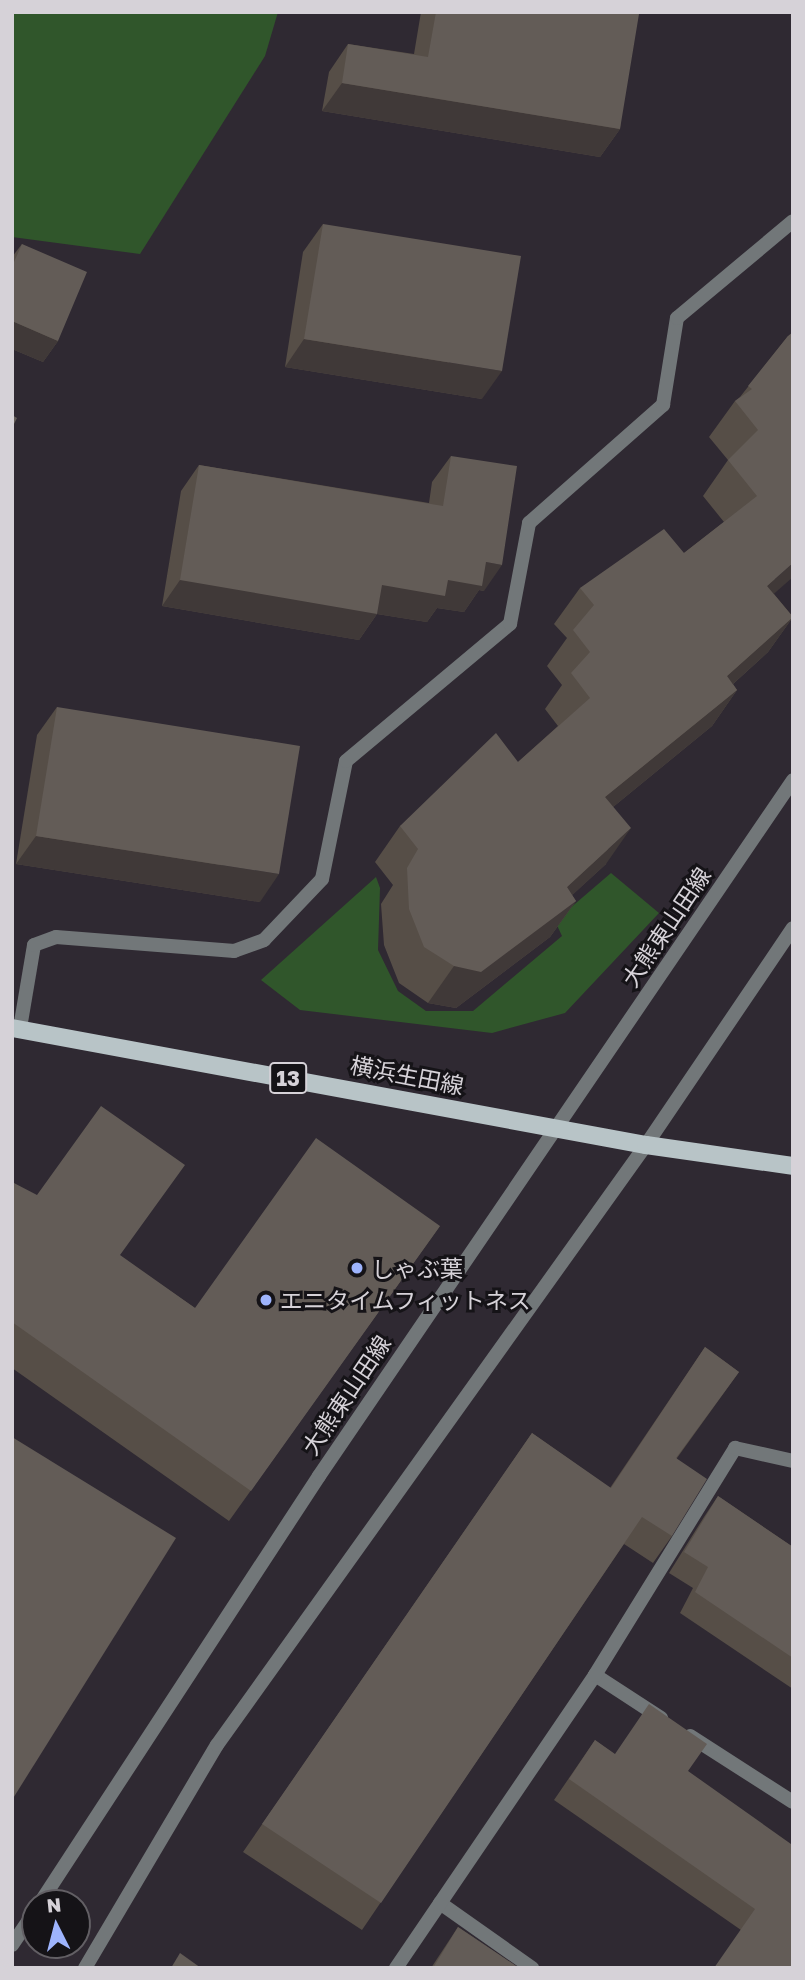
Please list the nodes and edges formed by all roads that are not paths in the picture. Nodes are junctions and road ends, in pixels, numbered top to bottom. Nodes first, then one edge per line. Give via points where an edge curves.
1 (793, 221) edge
2 (793, 780) edge
3 (793, 928) edge
4 (16, 1028) edge
5 (556, 1128) junction
6 (646, 1145) junction
7 (793, 1166) edge
8 (793, 1461) edge
9 (595, 1675) junction
10 (793, 1802) edge
11 (49, 1889) edge
12 (440, 1903) junction
13 (85, 1968) edge
14 (396, 1968) edge
15 (532, 1968) edge

1 - 4 street via 677,318 663,405 529,523 510,624 346,761 322,879 264,940 234,951 56,937 34,945
2 - 5 street, 大熊東山田線
3 - 6 street
4 - 5 main road, 横浜生田線 / 13
5 - 6 main road, 横浜生田線 / 13
5 - 11 street, 大熊東山田線 via 318,1476
6 - 7 main road, 横浜生田線 / 13
6 - 13 street via 217,1745
8 - 9 street via 735,1448
9 - 10 street
9 - 12 street
12 - 14 street
12 - 15 street

